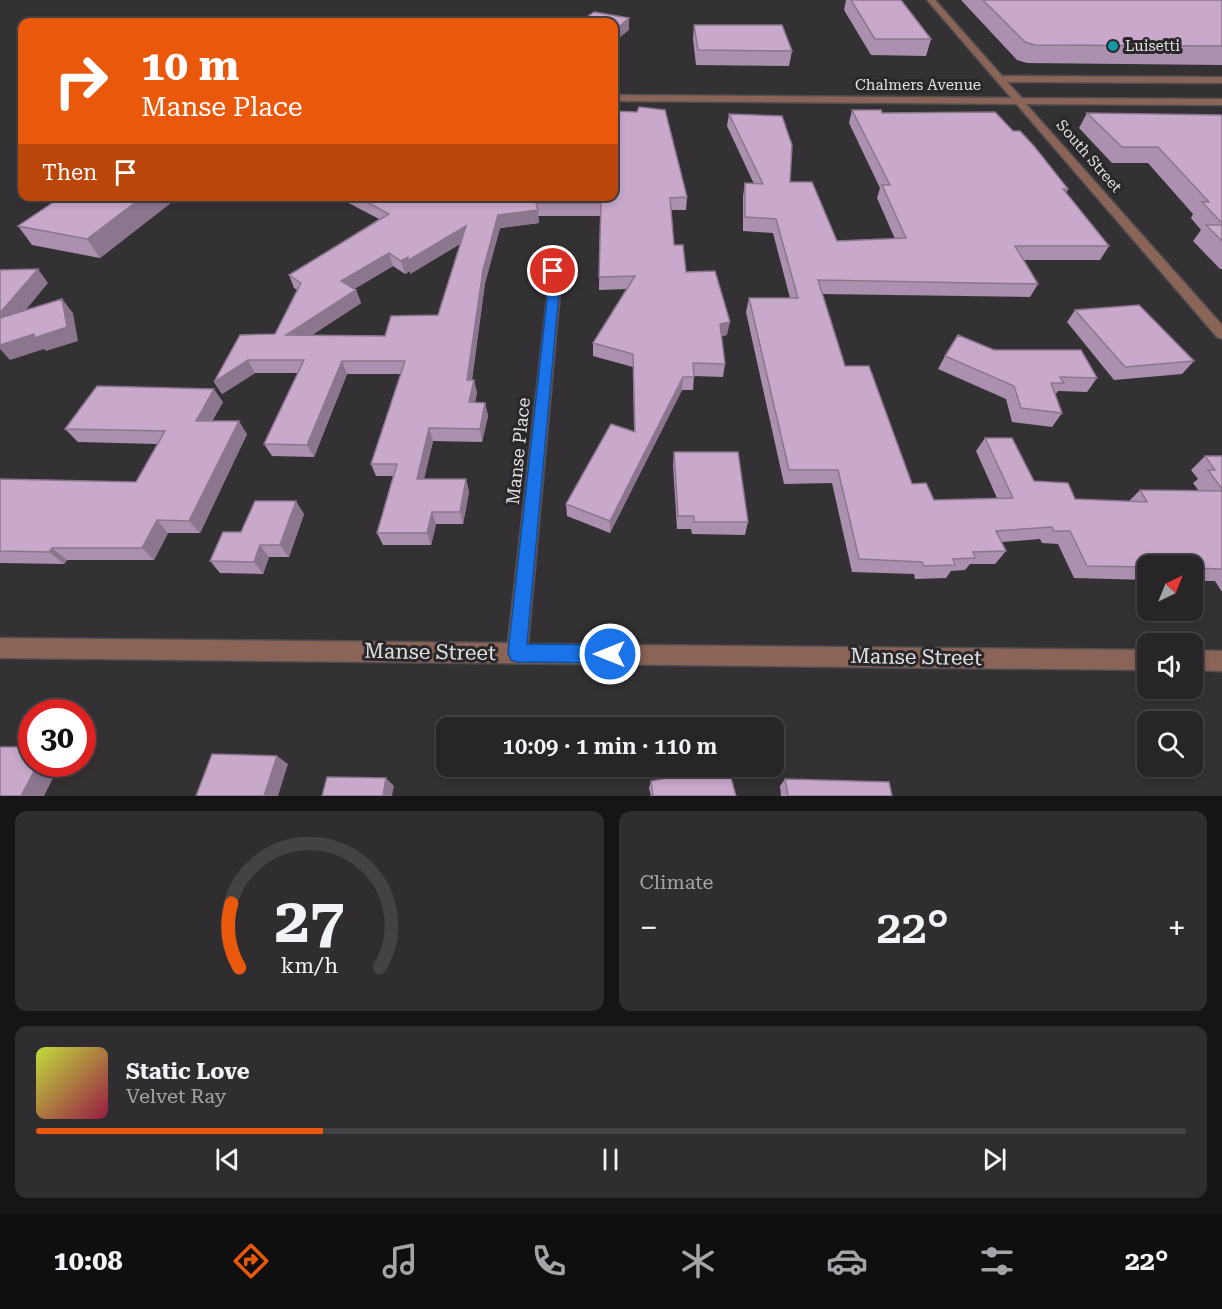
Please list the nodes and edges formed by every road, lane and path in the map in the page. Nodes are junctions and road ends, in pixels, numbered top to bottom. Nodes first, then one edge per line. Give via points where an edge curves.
1 (931, 0) edge
2 (999, 79) junction
3 (1222, 80) edge
4 (618, 98) edge
5 (1020, 101) junction
6 (1222, 102) edge
7 (543, 255) dead end
8 (1222, 334) edge
9 (0, 648) edge
10 (517, 653) junction
11 (1137, 660) edge
12 (1203, 660) edge
13 (1222, 660) edge

1 - 2 street, South Street
2 - 3 street, Chalmers Avenue
2 - 5 street, South Street
4 - 5 street, Chalmers Avenue
5 - 6 street, Chalmers Avenue
5 - 8 street, South Street
7 - 10 street, Manse Place via 555,281
9 - 10 street, Manse Street
10 - 11 street, Manse Street
12 - 13 street

